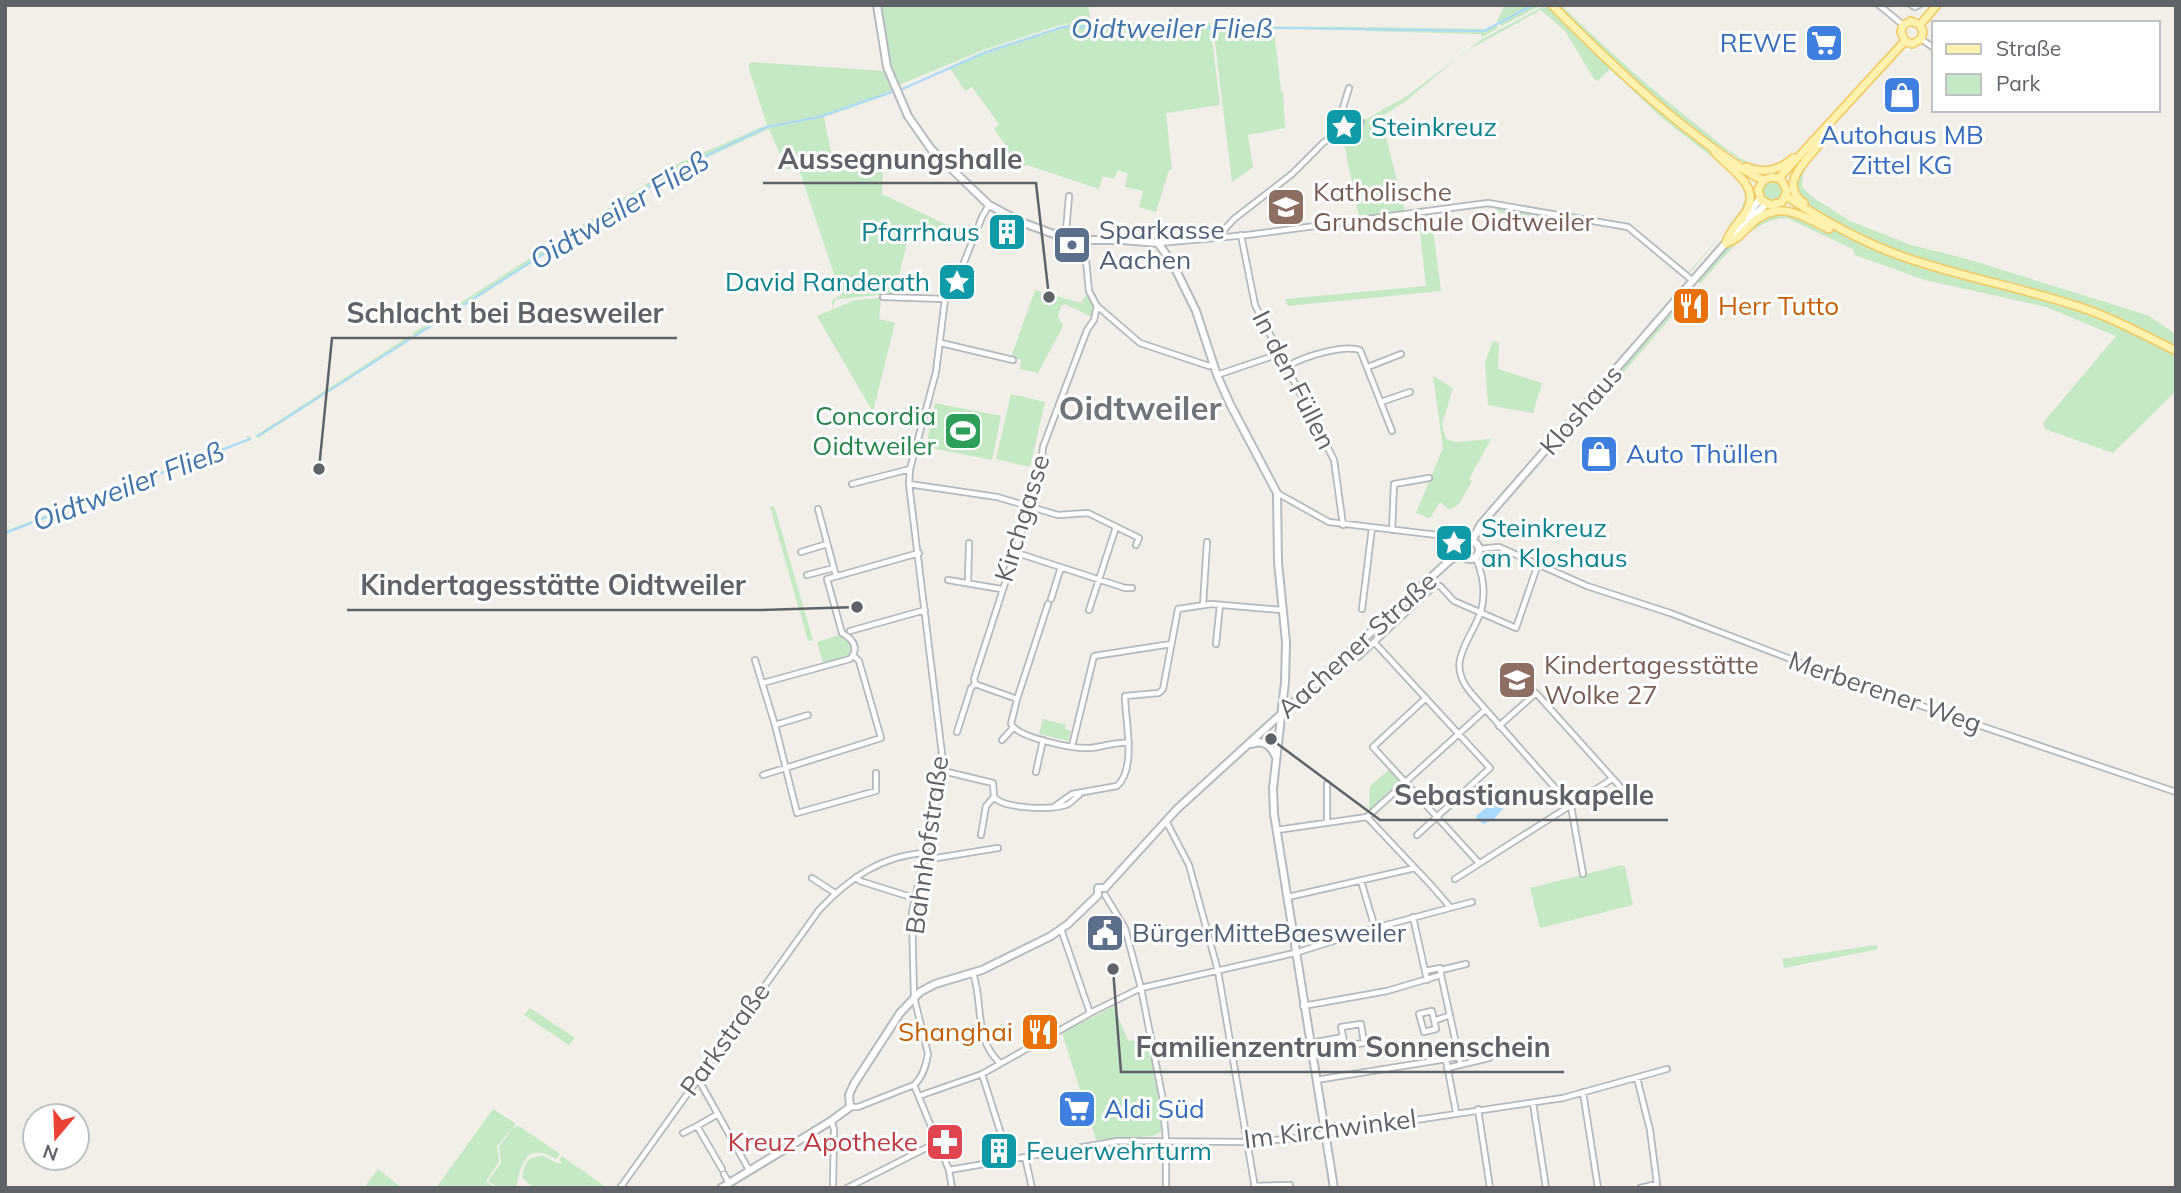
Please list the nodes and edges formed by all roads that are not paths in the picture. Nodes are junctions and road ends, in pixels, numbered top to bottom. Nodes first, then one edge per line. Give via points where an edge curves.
1 (877, 5) edge
2 (1552, 5) edge
3 (1879, 5) edge
4 (1911, 5) edge
5 (1919, 5) edge
6 (1937, 5) edge
7 (1903, 25) junction
8 (1920, 25) junction
9 (1921, 39) junction
10 (1905, 41) junction
11 (1932, 47) edge
12 (1349, 88) dead end
13 (1360, 122) dead end
14 (1339, 132) junction
15 (1819, 137) junction
16 (1711, 146) junction
17 (1764, 180) junction
18 (1782, 181) junction
19 (1759, 187) junction
20 (1069, 196) dead end
21 (1784, 198) junction
22 (1763, 201) junction
23 (989, 205) junction
24 (1838, 229) junction
25 (1241, 235) junction
26 (1221, 237) junction
27 (1063, 239) junction
28 (1084, 241) junction
29 (1158, 243) junction
30 (1726, 243) junction
31 (1693, 281) junction
32 (883, 297) dead end
33 (945, 299) junction
34 (1097, 306) junction
35 (941, 343) junction
36 (2176, 351) edge
37 (1279, 354) junction
38 (1401, 354) dead end
39 (1013, 360) dead end
40 (1214, 365) junction
41 (1288, 366) junction
42 (1368, 367) junction
43 (1217, 375) junction
44 (1410, 392) dead end
45 (1381, 402) junction
46 (1392, 431) dead end
47 (910, 468) junction
48 (1429, 478) dead end
49 (852, 484) dead end
50 (909, 484) junction
51 (1277, 493) junction
52 (1029, 505) junction
53 (818, 509) dead end
54 (1343, 525) junction
55 (1116, 527) junction
56 (1372, 528) junction
57 (1392, 530) junction
58 (1473, 538) junction
59 (1207, 541) dead end
60 (969, 543) dead end
61 (1464, 543) junction
62 (827, 544) junction
63 (1136, 545) dead end
64 (1479, 549) junction
65 (801, 552) dead end
66 (1014, 552) junction
67 (919, 553) junction
68 (1462, 553) junction
69 (1475, 557) junction
70 (1538, 564) junction
71 (1061, 567) junction
72 (834, 568) junction
73 (807, 575) dead end
74 (836, 576) junction
75 (1099, 579) junction
76 (948, 580) dead end
77 (968, 582) junction
78 (1132, 588) dead end
79 (1001, 589) junction
80 (1202, 605) junction
81 (1220, 605) junction
82 (1362, 609) dead end
83 (925, 610) junction
84 (1089, 610) dead end
85 (1282, 610) junction
86 (1481, 612) junction
87 (850, 631) dead end
88 (1374, 642) junction
89 (1171, 644) junction
90 (1216, 644) dead end
91 (853, 656) junction
92 (1358, 657) dead end
93 (755, 660) dead end
94 (763, 683) junction
95 (975, 684) junction
96 (1284, 687) junction
97 (1298, 698) junction
98 (1426, 698) junction
99 (1017, 699) junction
100 (1485, 710) junction
101 (808, 715) dead end
102 (1280, 715) junction
103 (775, 725) junction
104 (1499, 726) junction
105 (1013, 728) junction
106 (957, 732) dead end
107 (1459, 734) junction
108 (1002, 740) dead end
109 (1043, 740) junction
110 (1129, 743) junction
111 (1072, 746) junction
112 (1246, 746) junction
113 (1276, 758) junction
114 (786, 767) junction
115 (943, 771) junction
116 (1036, 772) dead end
117 (876, 773) dead end
118 (763, 775) dead end
119 (1612, 779) junction
120 (1405, 782) junction
121 (1327, 784) dead end
122 (1624, 791) dead end
123 (2176, 792) edge
124 (994, 797) junction
125 (1571, 806) junction
126 (1367, 817) junction
127 (1437, 817) junction
128 (1166, 821) junction
129 (1327, 823) junction
130 (1276, 831) junction
131 (981, 835) dead end
132 (1417, 835) dead end
133 (998, 848) dead end
134 (926, 853) junction
135 (924, 860) junction
136 (1479, 863) junction
137 (1415, 868) junction
138 (1584, 874) dead end
139 (856, 877) junction
140 (812, 878) dead end
141 (1455, 878) dead end
142 (1361, 881) junction
143 (835, 893) junction
144 (1102, 893) junction
145 (1288, 897) junction
146 (914, 898) junction
147 (1472, 902) dead end
148 (1450, 907) junction
149 (1413, 918) junction
150 (1375, 928) junction
151 (1061, 929) junction
152 (1296, 953) junction
153 (1466, 964) dead end
154 (1218, 971) junction
155 (1425, 971) junction
156 (1441, 972) junction
157 (973, 973) junction
158 (1427, 979) junction
159 (1141, 988) junction
160 (914, 997) junction
161 (1303, 1006) junction
162 (1090, 1013) junction
163 (1450, 1016) junction
164 (1434, 1021) junction
165 (1343, 1037) junction
166 (1310, 1043) junction
167 (1459, 1057) junction
168 (1489, 1058) dead end
169 (1446, 1060) junction
170 (1000, 1063) junction
171 (1461, 1065) junction
172 (1447, 1068) junction
173 (1667, 1069) dead end
174 (982, 1074) junction
175 (1637, 1078) junction
176 (696, 1080) junction
177 (1316, 1080) junction
178 (914, 1085) junction
179 (1583, 1092) junction
180 (919, 1096) junction
181 (1533, 1103) junction
182 (850, 1107) junction
183 (1478, 1109) junction
184 (1456, 1112) junction
185 (718, 1114) junction
186 (831, 1121) junction
187 (697, 1126) junction
188 (1325, 1132) junction
189 (683, 1133) dead end
190 (1166, 1140) junction
191 (1246, 1142) junction
192 (936, 1143) junction
193 (1025, 1157) junction
194 (1009, 1159) junction
195 (750, 1170) junction
196 (948, 1170) junction
197 (729, 1182) junction
198 (1290, 1185) dead end
199 (1255, 1187) edge
200 (620, 1188) edge
201 (721, 1188) edge
202 (833, 1188) edge
203 (847, 1188) edge
204 (952, 1188) edge
205 (1032, 1188) edge
206 (1166, 1188) edge
207 (1334, 1188) edge
208 (1490, 1188) edge
209 (1546, 1188) edge
210 (1598, 1188) edge
211 (1642, 1188) edge

1 - 23 main road via 887,67 908,116 931,149
2 - 16 main road via 1620,71
3 - 7 street
4 - 5 street
6 - 8 main road
7 - 8 main road via 1912,21
7 - 10 main road
8 - 9 main road
9 - 10 main road
9 - 11 street
10 - 15 main road
12 - 14 street
13 - 14 street
14 - 26 street via 1229,224
15 - 16 main road via 1785,165 1767,171 1749,168
15 - 18 main road
15 - 24 main road via 1820,143 1795,175 1793,187 1800,200
16 - 17 main road
16 - 19 main road
16 - 30 main road via 1745,181 1750,195 1748,207
17 - 18 main road
17 - 19 main road
18 - 21 main road
19 - 22 main road
20 - 27 street
21 - 22 main road via 1774,205
21 - 24 main road
22 - 30 main road, Kloshaus
23 - 27 main road
23 - 33 street, Bahnhofstraße
24 - 30 main road via 1795,212 1779,211 1757,218
24 - 36 main road via 1903,257 2096,313
25 - 26 street
25 - 31 street via 1488,203 1628,227
25 - 37 street, In den Füllen via 1255,305
26 - 29 street
27 - 28 main road
28 - 29 main road
28 - 34 street via 1089,291
29 - 40 main road via 1196,312
30 - 31 main road, Kloshaus
31 - 58 main road, Kloshaus
32 - 33 street
33 - 35 street, Bahnhofstraße
34 - 40 street via 1140,343
34 - 52 street, Kirchgasse via 1043,447 1040,475
35 - 39 street
35 - 47 street, Bahnhofstraße
37 - 41 street, In den Füllen
37 - 43 street
38 - 42 street
40 - 43 main road
41 - 42 street via 1305,357 1352,348 1362,353
41 - 54 street, In den Füllen via 1334,460
42 - 45 street
43 - 51 main road
44 - 45 street
45 - 46 street
47 - 49 street
47 - 50 street, Bahnhofstraße
48 - 57 street via 1394,484
50 - 52 street
50 - 67 street, Bahnhofstraße
51 - 54 street
51 - 85 main road
52 - 55 street via 1058,515 1088,513
52 - 66 street, Kirchgasse
53 - 62 street
54 - 56 street
55 - 63 street via 1139,538
55 - 75 street
56 - 57 street
56 - 82 street
57 - 61 street via 1454,537
58 - 61 main road
58 - 64 main road
59 - 80 street
60 - 77 street
61 - 68 main road
62 - 65 street
62 - 72 street
64 - 69 main road
64 - 70 street, Merberener Weg via 1499,547
66 - 71 street
66 - 79 street, Kirchgasse
67 - 74 street
67 - 83 street, Bahnhofstraße
68 - 69 main road
68 - 97 main road, Aachener Straße
69 - 86 street via 1484,594
70 - 86 street via 1517,628
70 - 123 street, Merberener Weg via 1851,682
71 - 75 street
71 - 99 street
72 - 73 street
72 - 74 street
74 - 91 street via 827,579 842,633 854,644
75 - 78 street
75 - 84 street
76 - 77 street
77 - 79 street
79 - 95 street, Kirchgasse
80 - 81 street
80 - 89 street via 1178,609
81 - 85 street
81 - 90 street
83 - 87 street
83 - 115 street, Bahnhofstraße
85 - 96 main road
86 - 88 street via 1434,586
86 - 100 street via 1459,665 1466,688
88 - 92 street
88 - 98 street
89 - 110 street via 1163,690 1125,696
89 - 111 street via 1094,656
91 - 94 street
91 - 114 street via 859,662 881,738
93 - 94 street
94 - 103 street
95 - 99 street
95 - 106 street, Kirchgasse
96 - 97 main road
96 - 102 main road
97 - 102 main road, Aachener Straße
98 - 107 street
98 - 120 street via 1373,747
99 - 105 street
100 - 104 street
100 - 107 street
101 - 103 street
102 - 112 main road, Aachener Straße
102 - 113 main road
103 - 114 street
104 - 119 street via 1535,693
104 - 125 street
105 - 108 street
105 - 109 street
107 - 120 street
107 - 127 street via 1490,768
109 - 111 street
109 - 116 street
110 - 111 street
110 - 124 street via 1121,783 1072,794 1055,806 1028,807
112 - 113 main road via 1263,742
112 - 128 main road, Aachener Straße
113 - 130 main road
114 - 117 street via 797,813 876,791
114 - 118 street
115 - 124 street via 990,781 995,786
115 - 134 street, Bahnhofstraße
119 - 122 street
119 - 125 street
120 - 126 street
120 - 127 street
121 - 129 street
124 - 131 street via 986,806
125 - 136 street
125 - 138 street
126 - 129 street
126 - 137 street
127 - 132 street
127 - 136 street
128 - 144 main road, Aachener Straße
128 - 154 street via 1189,865
129 - 130 street
130 - 145 main road
133 - 135 street
134 - 135 street, Bahnhofstraße
134 - 139 street, Parkstraße via 878,863
135 - 146 street, Bahnhofstraße
136 - 141 street
137 - 142 street
137 - 148 street
139 - 143 street, Parkstraße
139 - 146 street
140 - 143 street
142 - 145 street
142 - 150 street
143 - 176 street, Parkstraße via 804,928
144 - 151 main road, Aachener Straße
144 - 159 street via 1125,928
145 - 152 main road
146 - 160 street, Bahnhofstraße
147 - 148 street
148 - 149 street
149 - 150 street
149 - 155 street
150 - 152 street
151 - 157 main road, Aachener Straße
151 - 162 street
152 - 154 street
152 - 161 main road
153 - 156 street
154 - 159 street
154 - 191 street
155 - 156 street via 1440,968
155 - 158 street
156 - 158 street
156 - 163 street
157 - 160 main road, Aachener Straße via 935,984
157 - 170 street via 984,1043
158 - 161 street
159 - 162 street
159 - 190 street
160 - 178 street, Bahnhofstraße via 928,1054
160 - 182 main road, Aachener Straße via 854,1084
161 - 166 main road
162 - 170 street
163 - 164 street
163 - 167 street
164 - 164 street via 1432,1011 1419,1014 1424,1032 1436,1029
165 - 165 street via 1341,1027 1361,1024 1364,1043 1345,1046
165 - 166 street
166 - 177 main road
167 - 169 street
167 - 171 street
168 - 171 street
169 - 172 street
169 - 177 street
170 - 174 street
171 - 172 street
172 - 184 street
173 - 175 street, Im Kirchwinkel
174 - 180 street
174 - 194 street
175 - 179 street, Im Kirchwinkel
175 - 211 street via 1657,1184
176 - 185 street
176 - 200 street, Parkstraße
177 - 188 main road
178 - 180 street
178 - 182 street
179 - 181 street, Im Kirchwinkel
179 - 210 street
180 - 192 street
181 - 183 street, Im Kirchwinkel
181 - 209 street
182 - 186 main road
183 - 184 street, Im Kirchwinkel
183 - 208 street
184 - 188 street, Im Kirchwinkel
185 - 187 street
185 - 195 street
186 - 195 main road
186 - 202 street
187 - 189 street
187 - 197 street
188 - 191 street, Im Kirchwinkel
188 - 207 main road
190 - 191 street, Im Kirchwinkel
190 - 193 street, Im Kirchwinkel via 1107,1142
190 - 206 street
191 - 199 street
192 - 196 street
192 - 203 street
193 - 194 street, Im Kirchwinkel
193 - 205 street
194 - 196 street, Im Kirchwinkel
195 - 197 main road
196 - 204 street
197 - 201 main road
198 - 199 street

